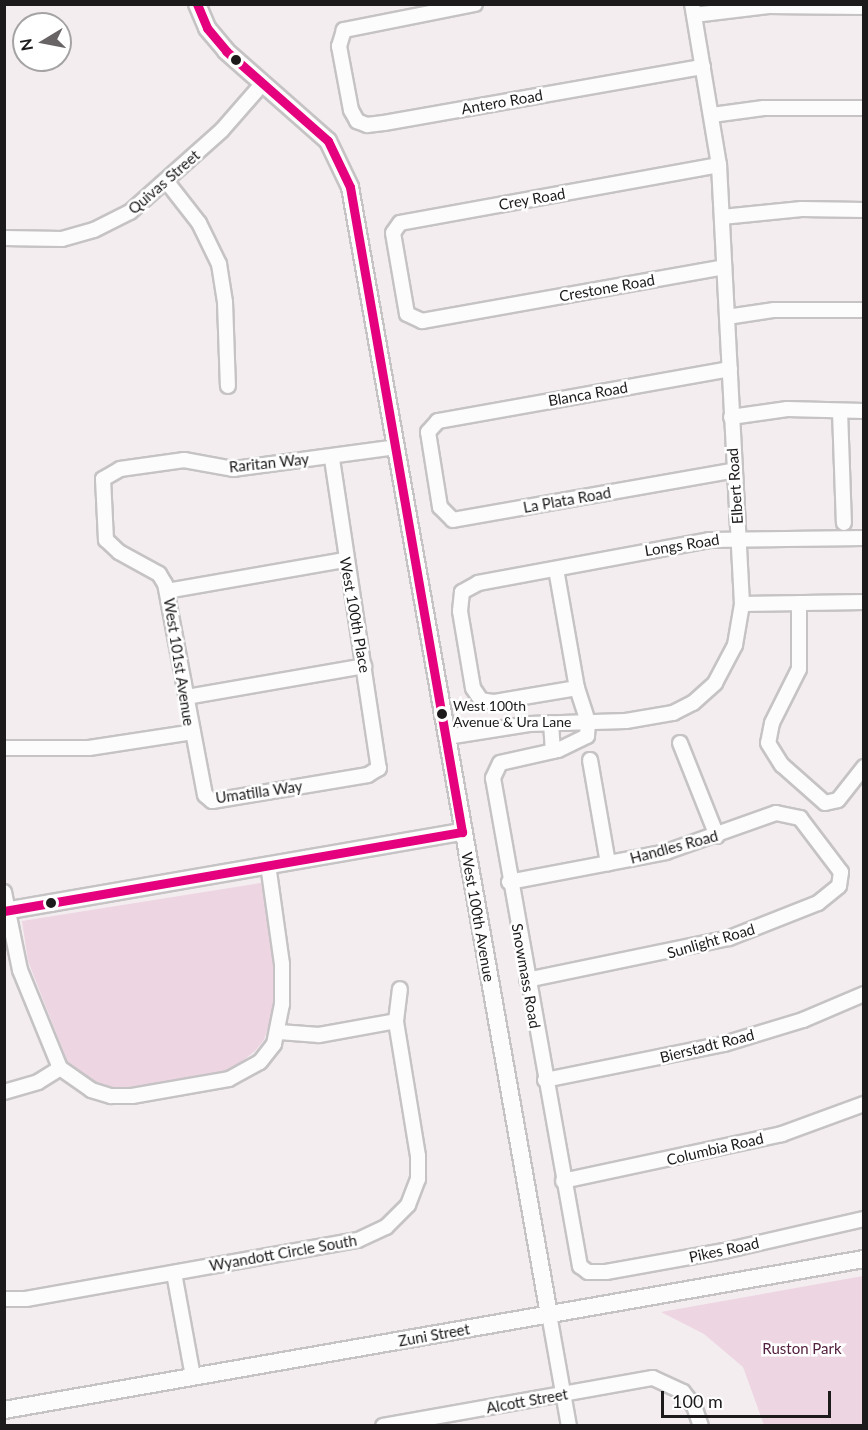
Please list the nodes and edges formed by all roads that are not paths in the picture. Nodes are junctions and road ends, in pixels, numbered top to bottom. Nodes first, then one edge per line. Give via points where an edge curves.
1 (197, 4) edge
2 (475, 4) edge
3 (795, 5) edge
4 (864, 7) edge
5 (693, 10) edge
6 (703, 67) junction
7 (263, 83) junction
8 (864, 108) edge
9 (711, 116) junction
10 (719, 165) junction
11 (167, 182) junction
12 (864, 210) edge
13 (722, 217) junction
14 (4, 238) edge
15 (724, 267) junction
16 (491, 309) joint
17 (864, 310) edge
18 (727, 318) junction
19 (730, 369) junction
20 (228, 387) dead end
21 (840, 411) junction
22 (864, 411) edge
23 (731, 417) junction
24 (397, 447) junction
25 (332, 459) junction
26 (732, 471) junction
27 (435, 474) joint
28 (106, 475) joint
29 (844, 523) dead end
30 (864, 537) edge
31 (738, 539) junction
32 (345, 560) junction
33 (556, 569) junction
34 (167, 591) junction
35 (864, 602) edge
36 (799, 603) junction
37 (742, 604) junction
38 (364, 666) junction
39 (577, 688) junction
40 (187, 697) junction
41 (588, 722) junction
42 (551, 723) junction
43 (193, 732) junction
44 (447, 737) junction
45 (680, 743) dead end
46 (4, 748) edge
47 (553, 751) junction
48 (590, 760) dead end
49 (864, 767) edge
50 (378, 770) joint
51 (462, 832) junction
52 (717, 836) junction
53 (823, 845) joint
54 (608, 863) junction
55 (268, 865) junction
56 (509, 882) junction
57 (4, 892) edge
58 (6, 910) edge
59 (527, 980) junction
60 (400, 989) dead end
61 (864, 994) edge
62 (396, 1021) junction
63 (279, 1032) junction
64 (60, 1068) junction
65 (545, 1080) junction
66 (4, 1092) edge
67 (864, 1104) edge
68 (563, 1180) junction
69 (864, 1219) edge
70 (864, 1259) edge
71 (584, 1269) joint
72 (174, 1273) junction
73 (4, 1299) edge
74 (549, 1314) junction
75 (193, 1377) junction
76 (563, 1395) junction
77 (4, 1410) edge
78 (383, 1425) edge
79 (569, 1425) edge
80 (701, 1425) edge

1 - 7 street, West 100th Avenue via 215,39
2 - 6 street, Antero Road via 344,30 340,40 343,68 357,121 367,125
3 - 4 street
3 - 5 street
5 - 6 street, Elbert Road
6 - 9 street, Elbert Road
7 - 11 street, Quivas Street via 222,130
7 - 24 street, West 100th Avenue via 328,141 344,168
8 - 9 street via 764,108
9 - 10 street, Elbert Road
10 - 13 street, Elbert Road
10 - 16 street, Crey Road via 400,223 393,233 407,314 416,320
11 - 14 street, Quivas Street via 130,213 82,235 34,240
11 - 20 street via 199,223 219,264 225,302
12 - 13 street via 802,209
13 - 15 street, Elbert Road
15 - 16 street, Crestone Road
15 - 18 street, Elbert Road
17 - 18 street via 785,310
18 - 19 street, Elbert Road
19 - 23 street, Elbert Road
19 - 27 street, Blanca Road via 447,420 429,428
21 - 22 street
21 - 23 street via 787,409
21 - 29 street
23 - 26 street, Elbert Road
24 - 25 street, Raritan Way
24 - 44 street, West 100th Avenue
25 - 28 street, Raritan Way via 302,458 228,469 184,460 120,469
25 - 32 street, West 100th Place
26 - 27 street, La Plata Road via 453,520 440,507
26 - 31 street, Elbert Road
28 - 34 street, West 101st Avenue via 102,484 106,540 119,552 159,574
30 - 31 street, Longs Road
31 - 33 street, Longs Road via 709,540
31 - 37 street, Elbert Road
32 - 34 street
32 - 38 street, West 100th Place
33 - 39 street
33 - 39 street, Longs Road via 467,587 459,600 477,696 493,702
34 - 40 street, West 101st Avenue
35 - 36 street
36 - 37 street
36 - 49 street via 799,669 778,711 768,743 782,765 814,797 825,802 838,800
37 - 41 street, Elbert Road via 740,626 728,662 715,683 693,703 673,713 641,719
38 - 40 street
38 - 50 street, West 100th Place via 380,759
39 - 41 street
40 - 43 street, West 101st Avenue
41 - 42 street, Elbert Road
41 - 47 street, Snowmass Road via 587,736
42 - 44 street, Elbert Road
42 - 47 street
43 - 46 street, West 101st Avenue via 89,748
43 - 50 street, Umatilla Way via 205,795 212,801
44 - 51 street, West 100th Avenue
45 - 52 street
47 - 56 street, Snowmass Road via 500,763 494,771
48 - 54 street
51 - 55 street
51 - 74 street, West 100th Avenue
52 - 53 street, Handles Road via 784,813 800,818
52 - 54 street, Handles Road via 666,852
53 - 59 street, Sunlight Road via 841,872 839,886 819,903 682,951
54 - 56 street, Handles Road
55 - 58 street
55 - 63 street via 282,964
56 - 59 street, Snowmass Road
57 - 58 street
58 - 64 street via 20,970
59 - 65 street, Snowmass Road
60 - 62 street, Wyandott Circle South
61 - 65 street, Bierstadt Road via 803,1020 724,1044
62 - 63 street via 319,1035
62 - 72 street, Wyandott Circle South via 418,1156 418,1179 408,1205 386,1227 358,1240
63 - 64 street via 268,1053 252,1068 229,1079 198,1086 111,1096 80,1084
64 - 66 street via 38,1082
65 - 68 street, Snowmass Road
67 - 68 street, Columbia Road via 782,1134
68 - 71 street, Snowmass Road via 578,1259
69 - 71 street, Pikes Road via 606,1272
70 - 74 street, Zuni Street
72 - 73 street, Wyandott Circle South via 26,1299
72 - 75 street
74 - 75 street, Zuni Street
74 - 76 street, West 100th Avenue
75 - 77 street, Zuni Street
76 - 78 street, Alcott Street
76 - 79 street, West 100th Avenue
76 - 80 street, Alcott Street via 653,1378 678,1388 694,1406

